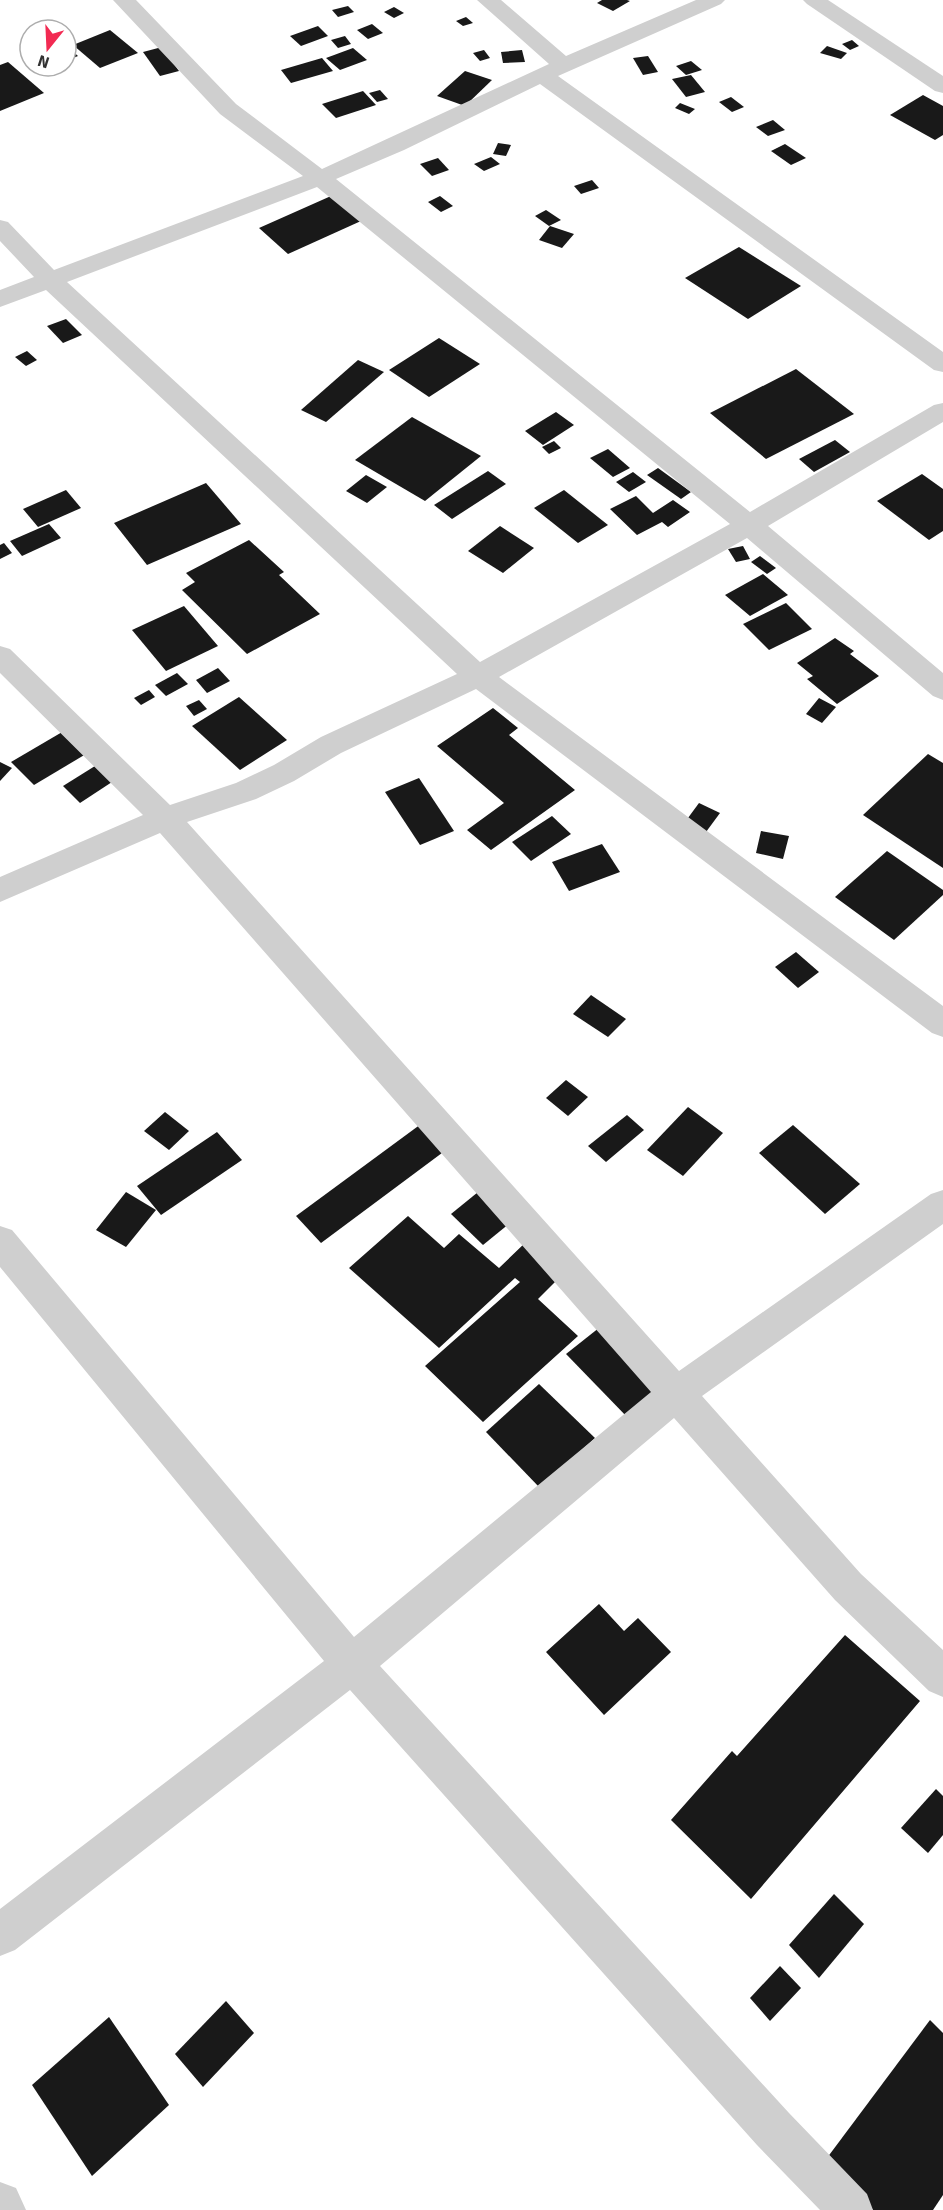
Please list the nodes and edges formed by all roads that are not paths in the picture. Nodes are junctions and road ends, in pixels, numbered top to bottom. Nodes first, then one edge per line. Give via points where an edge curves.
1 (124, 0) edge
2 (488, 0) edge
3 (714, 0) edge
4 (814, 0) edge
5 (564, 66) junction
6 (542, 75) junction
7 (943, 86) edge
8 (320, 178) junction
9 (0, 227) edge
10 (50, 280) junction
11 (0, 299) edge
12 (943, 364) edge
13 (943, 411) edge
14 (749, 525) junction
15 (0, 656) edge
16 (478, 676) junction
17 (943, 688) edge
18 (165, 819) junction
19 (0, 890) edge
20 (943, 1024) edge
21 (943, 1205) edge
22 (0, 1241) edge
23 (676, 1394) junction
24 (352, 1664) junction
25 (943, 1677) edge
26 (0, 1935) edge
27 (0, 2204) edge
28 (4, 2210) edge
29 (851, 2210) edge

1 - 8 street via 228,109
2 - 5 street
3 - 5 street
4 - 7 street
5 - 6 street
6 - 8 street
6 - 12 street
8 - 10 street
8 - 14 street
9 - 10 street
10 - 11 street
10 - 16 street
13 - 14 street
14 - 16 street
14 - 17 street
15 - 18 street
16 - 18 street via 331,745 246,791
16 - 20 street
18 - 19 street
18 - 23 street
21 - 23 street
22 - 24 street
23 - 24 street
23 - 25 street via 848,1587
24 - 26 street
24 - 29 street
27 - 28 street

